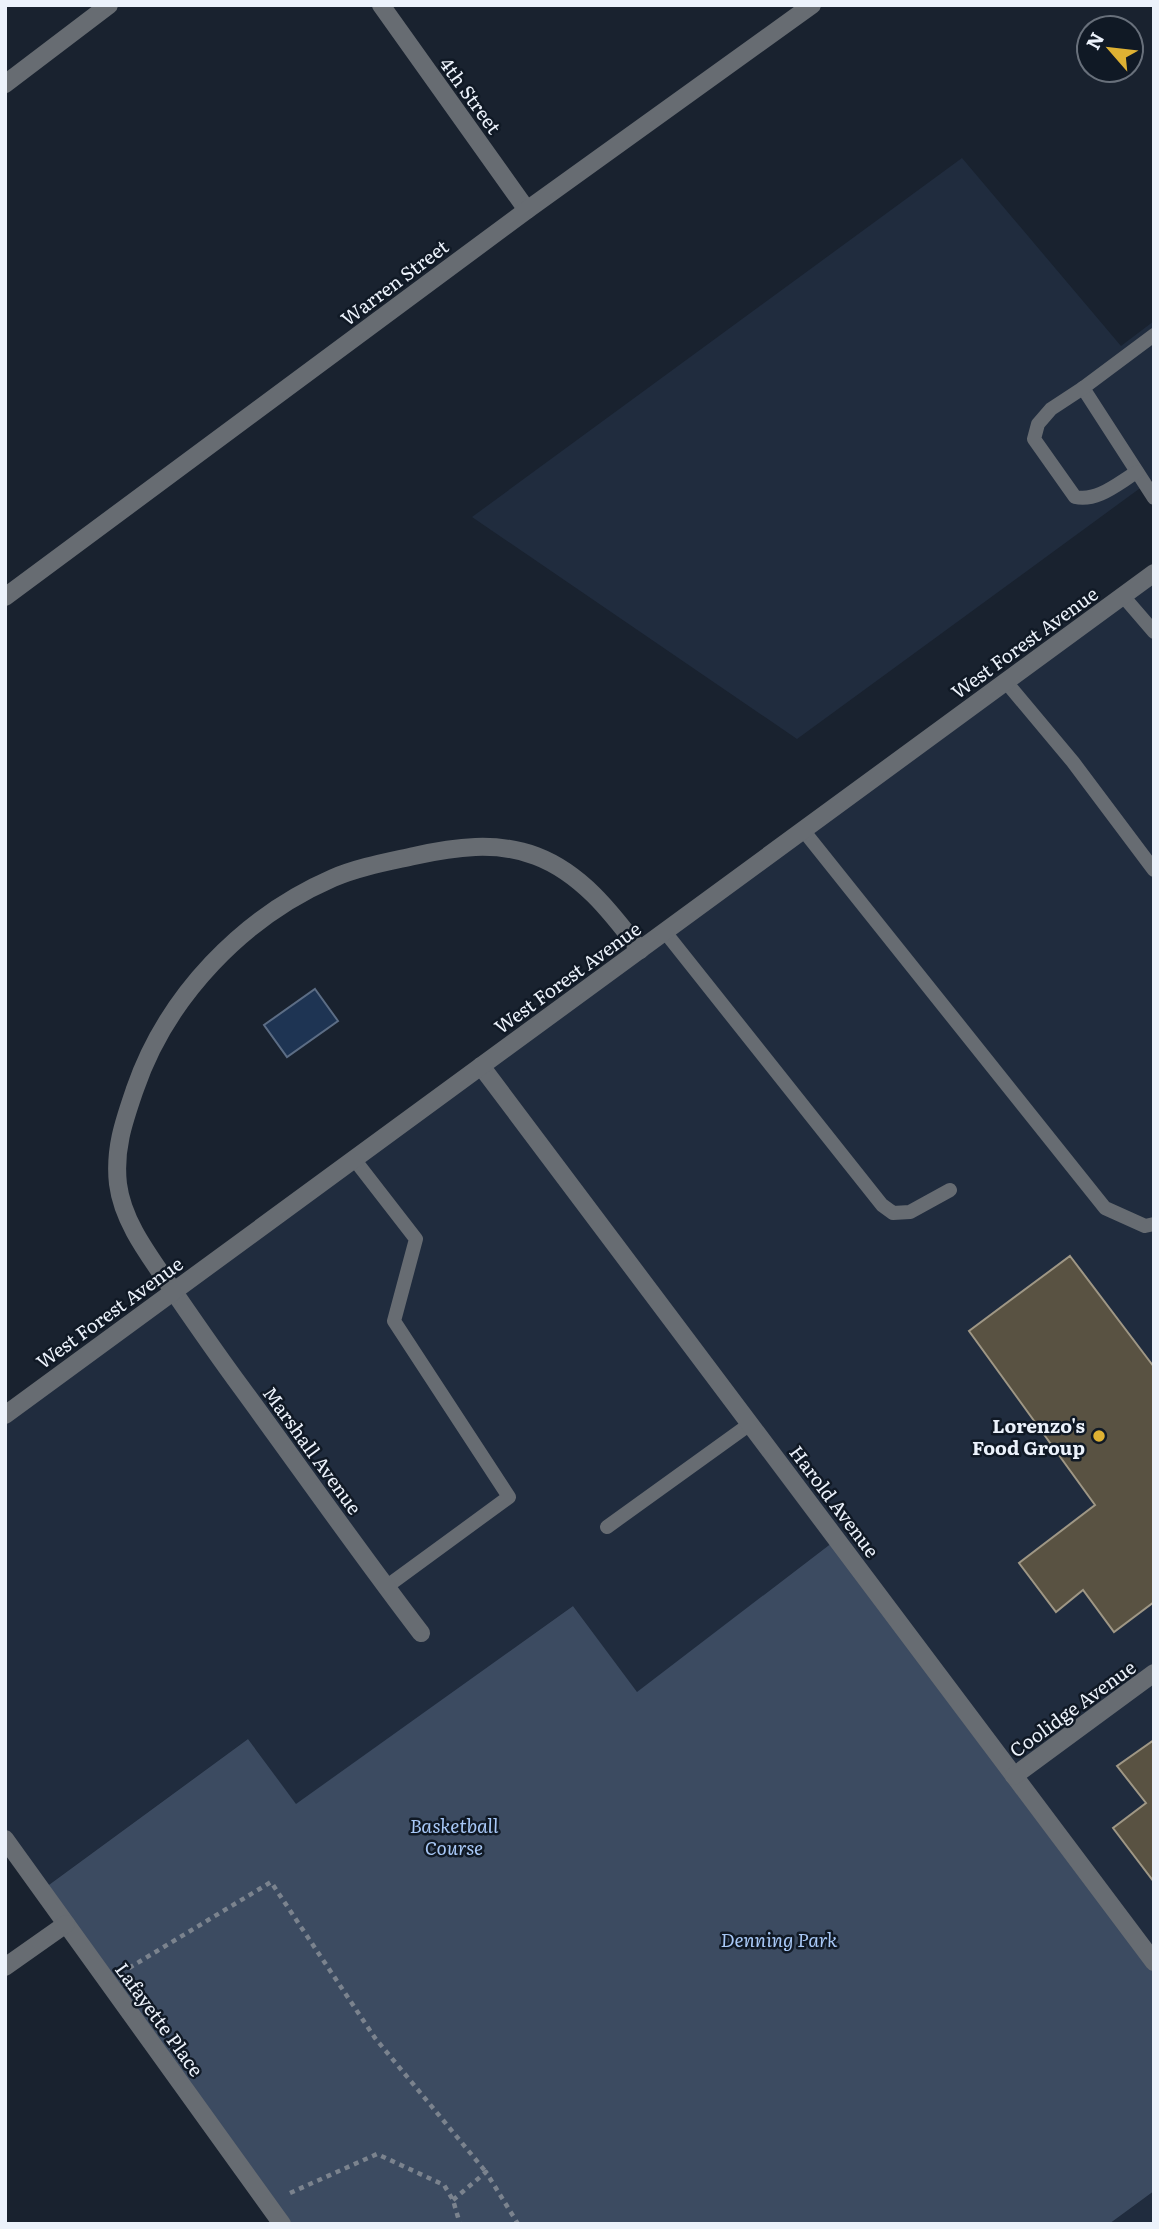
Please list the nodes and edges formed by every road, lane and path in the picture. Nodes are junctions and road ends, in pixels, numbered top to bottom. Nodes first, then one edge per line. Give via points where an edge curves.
1 (109, 5) edge
2 (381, 5) edge
3 (811, 5) edge
4 (5, 84) edge
5 (527, 210) junction
6 (1154, 335) edge
7 (1083, 388) junction
8 (1137, 472) junction
9 (1154, 498) edge
10 (1154, 573) edge
11 (1123, 596) junction
12 (5, 597) edge
13 (1154, 632) edge
14 (1006, 682) junction
15 (803, 830) junction
16 (1154, 870) edge
17 (665, 932) junction
18 (640, 950) junction
19 (481, 1066) junction
20 (354, 1159) junction
21 (950, 1190) dead end
22 (1154, 1224) edge
23 (173, 1290) junction
24 (5, 1415) edge
25 (750, 1424) junction
26 (607, 1527) dead end
27 (386, 1587) junction
28 (421, 1633) dead end
29 (1154, 1673) edge
30 (1014, 1776) junction
31 (5, 1839) edge
32 (66, 1924) junction
33 (1154, 1962) edge
34 (5, 1968) edge
35 (107, 1982) junction
36 (486, 2172) junction
37 (453, 2200) junction
38 (267, 2203) junction
39 (282, 2224) edge
40 (460, 2224) edge
41 (518, 2224) edge

1 - 4 street
2 - 5 street, 4th Street
3 - 5 street, Warren Street
5 - 12 street, Warren Street
6 - 7 lane
7 - 8 lane
7 - 8 lane via 1051,409 1038,424 1034,439 1075,497 1097,496
8 - 9 lane
10 - 11 street, West Forest Avenue
11 - 13 lane
11 - 14 street, West Forest Avenue
14 - 15 street, West Forest Avenue
14 - 16 lane
15 - 17 street, West Forest Avenue
15 - 22 lane via 1105,1208 1145,1226
17 - 18 street, West Forest Avenue
17 - 21 lane via 882,1205 894,1213 910,1212
18 - 19 street, West Forest Avenue
18 - 23 street, Marshall Avenue via 612,913 568,873 533,855 493,846 428,853 355,870 310,890 263,920 218,957 178,1004 150,1054 121,1126 117,1169 123,1206
19 - 20 street, West Forest Avenue
19 - 25 street, Harold Avenue
20 - 23 street, West Forest Avenue
20 - 27 lane via 416,1238 394,1321 509,1497
23 - 24 street, West Forest Avenue
23 - 27 street, Marshall Avenue
25 - 26 lane
25 - 30 street, Harold Avenue
27 - 28 street, Marshall Avenue
29 - 30 street, Coolidge Avenue
30 - 33 street, Harold Avenue
31 - 32 street, Lafayette Place
32 - 34 street
32 - 35 street, Lafayette Place
35 - 36 path via 271,1882 375,2038
35 - 38 street, Lafayette Place
36 - 37 path
36 - 41 path
37 - 38 path via 444,2185 377,2154
37 - 40 path
38 - 39 street, Lafayette Place

